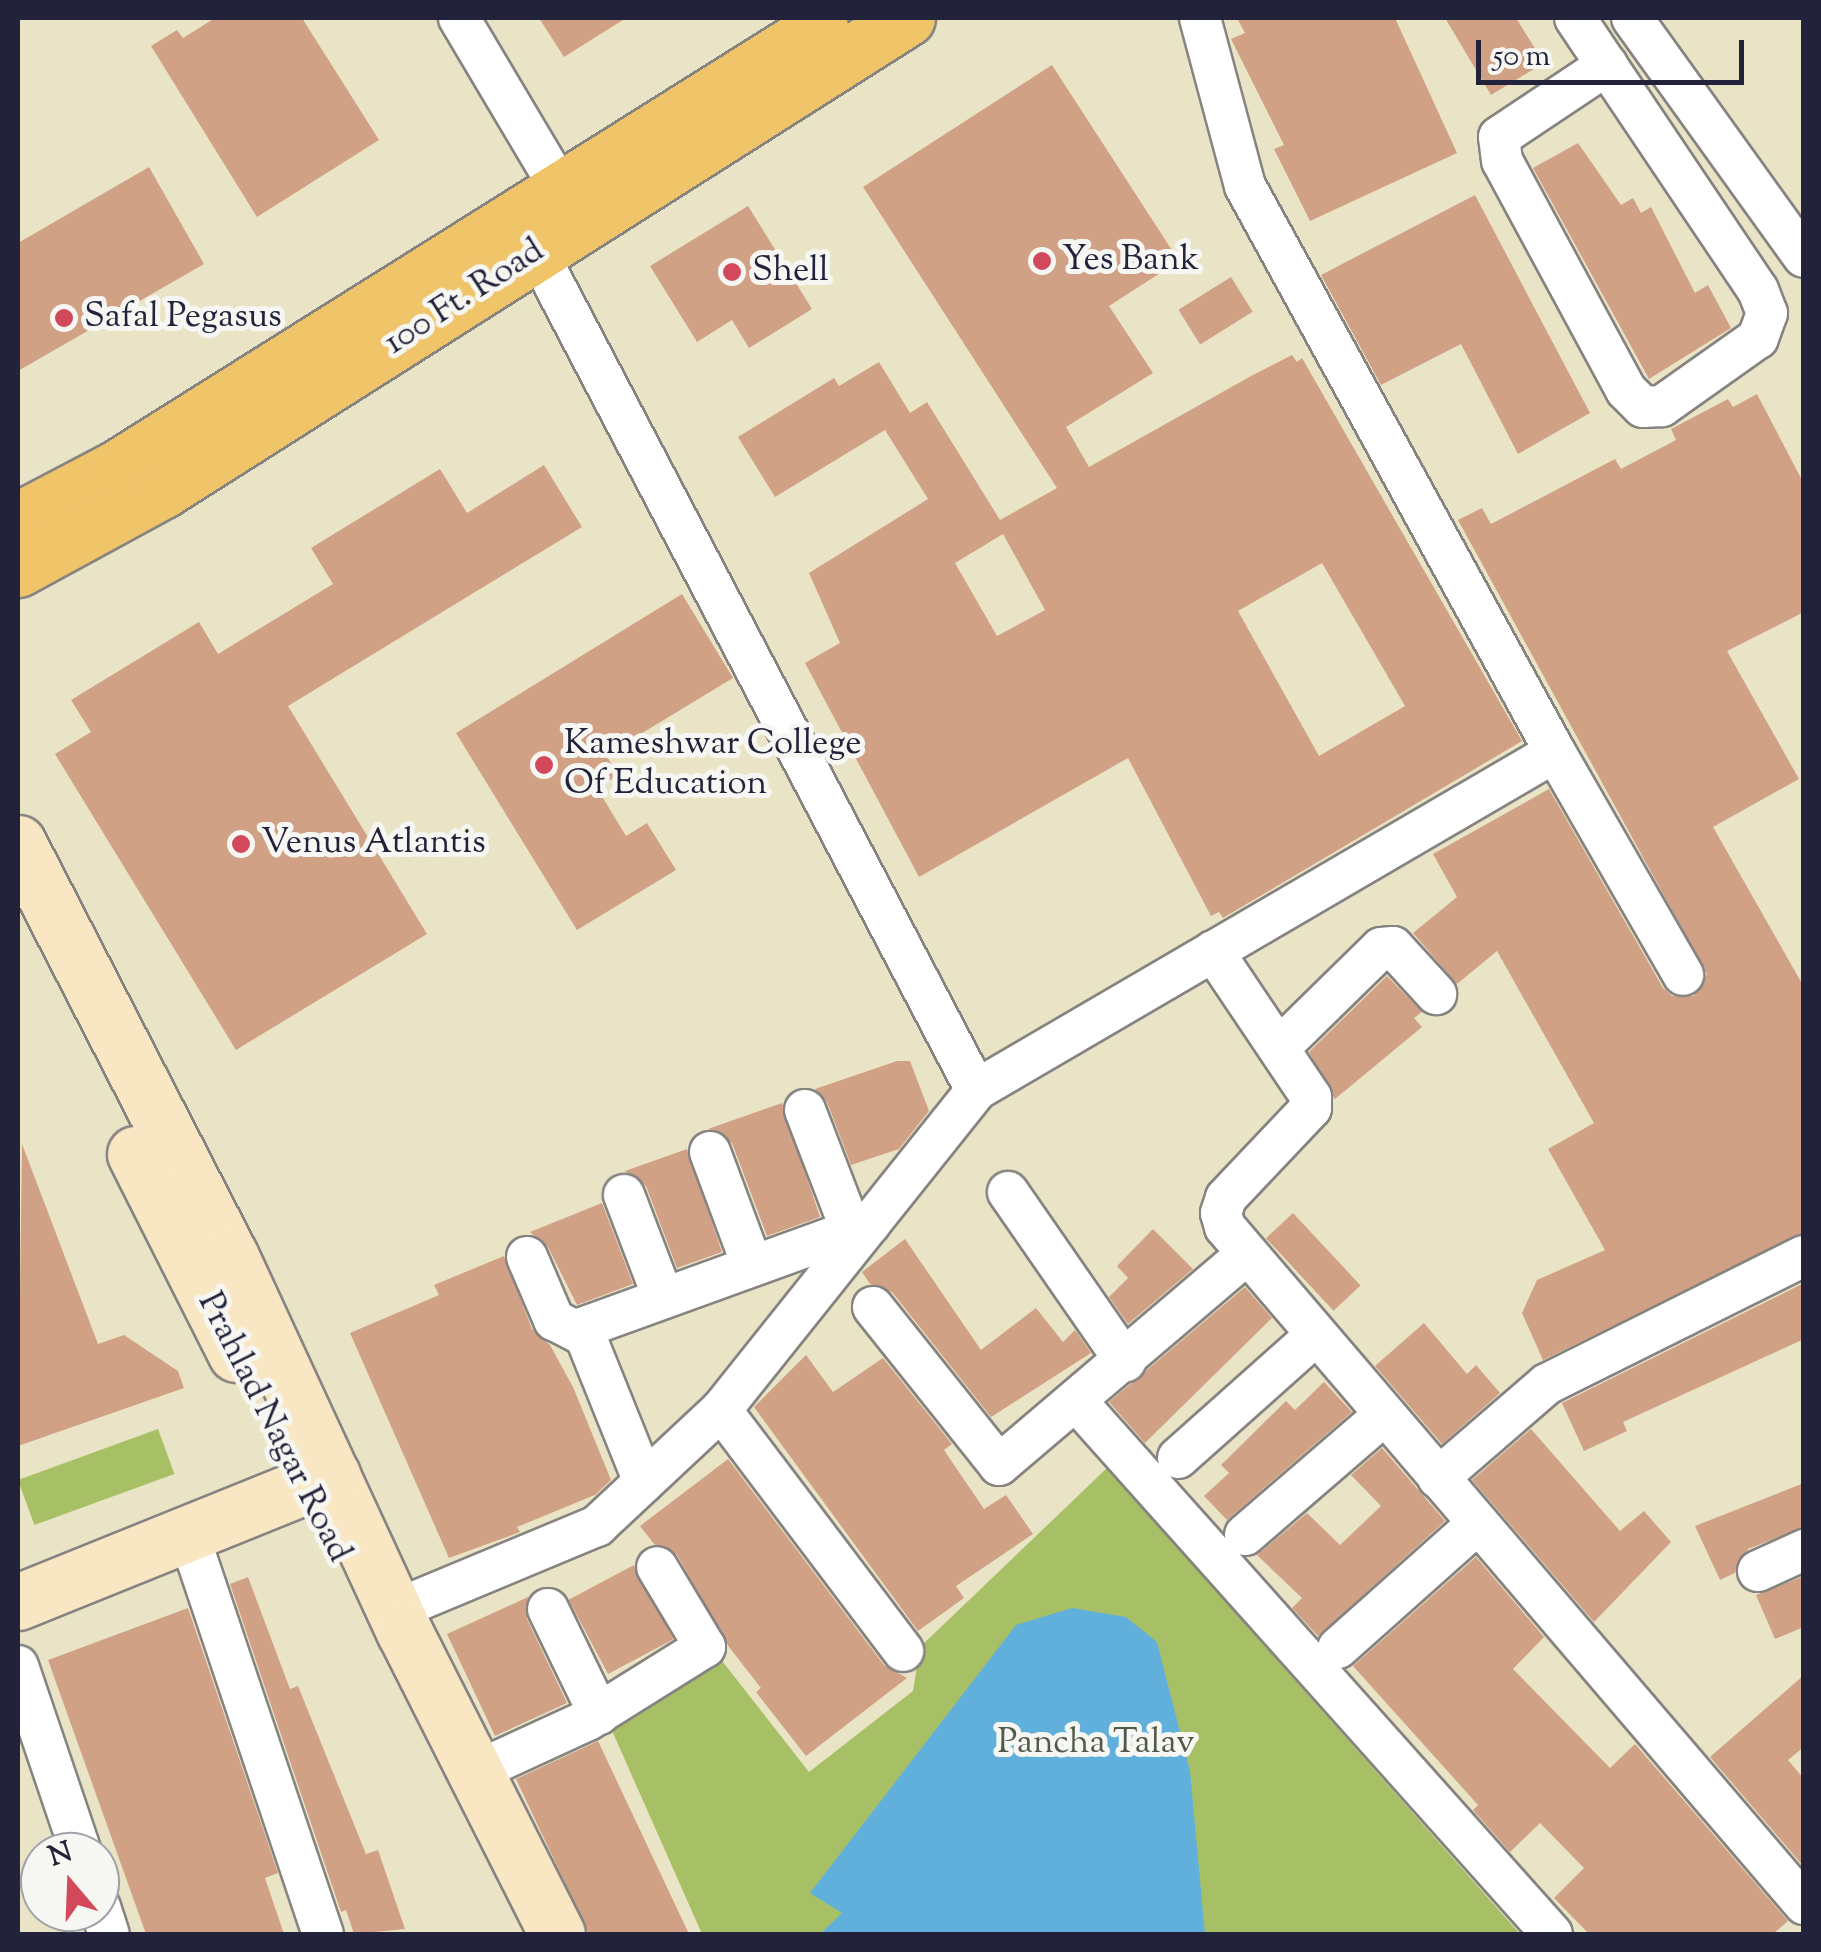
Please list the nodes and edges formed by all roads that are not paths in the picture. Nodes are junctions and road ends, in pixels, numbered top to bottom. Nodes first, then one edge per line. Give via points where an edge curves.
1 (459, 18) edge
2 (835, 18) edge
3 (906, 18) edge
4 (1200, 18) edge
5 (1575, 18) edge
6 (1632, 18) edge
7 (1607, 66) junction
8 (559, 221) junction
9 (1804, 257) edge
10 (18, 520) edge
11 (18, 569) edge
12 (1555, 752) junction
13 (18, 843) edge
14 (18, 923) edge
15 (1212, 951) junction
16 (1682, 974) dead end
17 (1436, 994) dead end
18 (1280, 1047) junction
19 (976, 1090) junction
20 (805, 1110) dead end
21 (710, 1152) dead end
22 (1008, 1192) dead end
23 (624, 1195) dead end
24 (861, 1227) junction
25 (1246, 1254) junction
26 (1804, 1256) edge
27 (527, 1258) dead end
28 (752, 1266) junction
29 (663, 1297) junction
30 (873, 1308) dead end
31 (580, 1333) junction
32 (1316, 1335) junction
33 (1125, 1361) junction
34 (1077, 1402) junction
35 (721, 1410) junction
36 (1384, 1415) junction
37 (1178, 1458) dead end
38 (1438, 1478) junction
39 (318, 1481) junction
40 (644, 1482) junction
41 (1476, 1524) junction
42 (1245, 1535) dead end
43 (189, 1536) junction
44 (1804, 1550) edge
45 (656, 1567) dead end
46 (1758, 1572) dead end
47 (18, 1602) edge
48 (548, 1608) dead end
49 (395, 1610) junction
50 (1338, 1648) dead end
51 (903, 1651) dead end
52 (18, 1666) edge
53 (599, 1714) junction
54 (475, 1772) junction
55 (74, 1832) edge
56 (1804, 1904) edge
57 (324, 1934) edge
58 (523, 1934) edge
59 (557, 1934) edge
60 (1552, 1934) edge

1 - 8 street
2 - 8 main road, 100 Ft. Road
3 - 8 main road, 100 Ft. Road
4 - 12 street via 1244,186
5 - 7 street
6 - 9 street
7 - 7 street via 1758,290 1766,313 1758,338 1662,406 1643,408 1626,390 1502,160 1499,136
8 - 10 main road, 100 Ft. Road
8 - 11 main road, 100 Ft. Road via 163,490
8 - 19 street
12 - 15 street
12 - 16 street
13 - 39 street via 230,1255
14 - 39 street, Prahlad Nagar Road
15 - 18 street
15 - 19 street
17 - 18 street via 1393,947 1381,948
18 - 25 street via 1307,1084 1311,1108 1226,1198 1220,1213
19 - 24 street
20 - 24 street
21 - 28 street
22 - 33 street
23 - 29 street
24 - 28 street
24 - 35 street
25 - 32 street
25 - 33 street
26 - 38 street via 1547,1384
27 - 31 street via 554,1320
28 - 29 street
29 - 31 street via 587,1324
30 - 34 street via 998,1465
31 - 40 street
32 - 36 street
32 - 37 street
33 - 34 street
34 - 60 street
35 - 40 street
35 - 51 street
36 - 38 street
36 - 42 street
38 - 41 street
39 - 43 street
39 - 49 street
39 - 58 street, Prahlad Nagar Road
40 - 49 street via 574,1540
41 - 50 street
41 - 56 street
43 - 47 street
43 - 57 street
44 - 46 street
45 - 53 street via 704,1647
48 - 53 street
49 - 54 street
52 - 55 street
53 - 54 street
54 - 59 street

